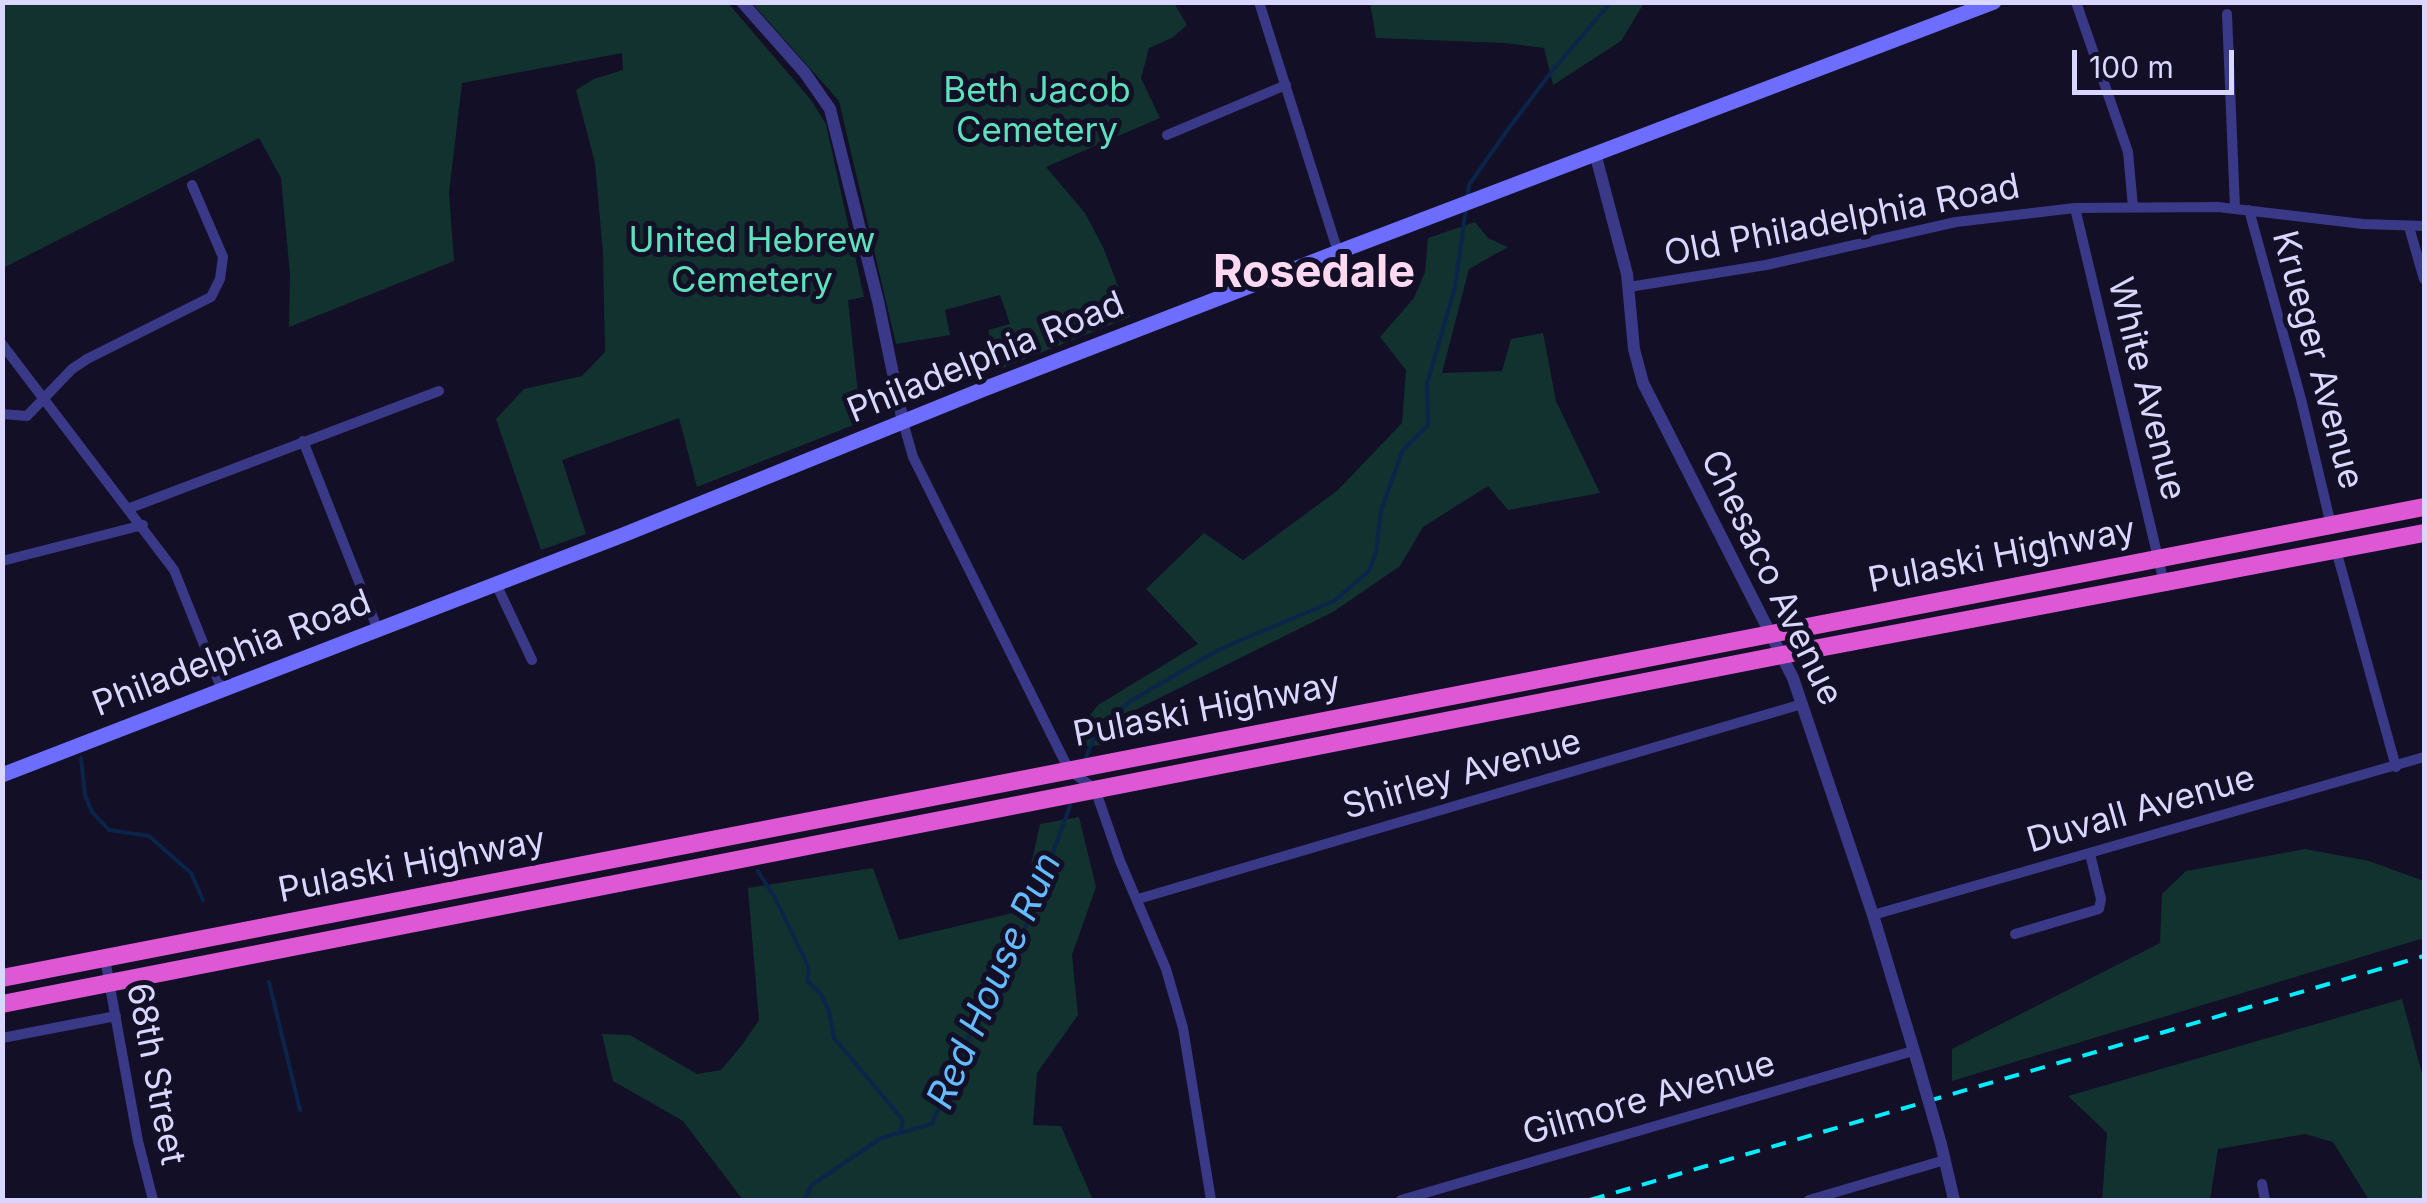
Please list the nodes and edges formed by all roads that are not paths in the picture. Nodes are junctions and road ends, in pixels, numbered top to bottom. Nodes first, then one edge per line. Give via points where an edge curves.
1 (742, 2) edge
2 (1259, 2) edge
3 (1994, 2) edge
4 (2076, 2) edge
5 (2227, 14) dead end
6 (1286, 85) junction
7 (1167, 135) dead end
8 (1594, 153) junction
9 (192, 186) dead end
10 (2133, 207) junction
11 (2075, 208) junction
12 (2235, 208) junction
13 (2248, 210) junction
14 (2424, 226) edge
15 (2409, 227) junction
16 (1338, 252) junction
17 (2424, 278) edge
18 (1629, 287) junction
19 (2, 344) edge
20 (439, 390) dead end
21 (42, 399) junction
22 (2, 414) edge
23 (902, 422) junction
24 (303, 441) junction
25 (2424, 507) edge
26 (130, 508) junction
27 (143, 525) junction
28 (2330, 525) junction
29 (2424, 533) edge
30 (2336, 550) junction
31 (2159, 558) junction
32 (2, 560) edge
33 (2164, 583) junction
34 (496, 584) junction
35 (378, 630) junction
36 (1771, 633) junction
37 (1782, 655) junction
38 (532, 660) dead end
39 (222, 690) junction
40 (1802, 704) junction
41 (2424, 757) edge
42 (2396, 766) junction
43 (1069, 770) junction
44 (2, 775) edge
45 (1095, 789) junction
46 (2090, 854) junction
47 (1138, 899) junction
48 (1873, 915) junction
49 (2015, 934) dead end
50 (105, 958) junction
51 (2, 978) edge
52 (110, 983) junction
53 (2, 1004) edge
54 (116, 1016) junction
55 (2, 1038) edge
56 (1915, 1056) junction
57 (1945, 1160) junction
58 (2262, 1184) dead end
59 (153, 1200) edge
60 (1210, 1200) edge
61 (1401, 1200) edge
62 (1809, 1200) edge
63 (1954, 1200) edge
64 (2264, 1200) edge

1 - 23 street via 830,109
2 - 6 street
3 - 8 main road, Philadelphia Road
4 - 10 street via 2128,152
5 - 12 street
6 - 7 street
6 - 16 street
8 - 16 main road, Philadelphia Road
8 - 18 street, Chesaco Avenue
9 - 21 street via 222,257 211,297 87,359
10 - 11 street, Old Philadelphia Road
10 - 12 street, Old Philadelphia Road
11 - 18 street, Old Philadelphia Road via 1956,222 1766,265
11 - 31 street, White Avenue
12 - 13 street, Old Philadelphia Road
13 - 15 street, Old Philadelphia Road
13 - 28 street, Krueger Avenue
14 - 15 street, Old Philadelphia Road
15 - 17 street
16 - 23 main road, Philadelphia Road
18 - 36 street, Chesaco Avenue via 1643,383
19 - 21 street
20 - 24 street
21 - 22 street via 27,416
21 - 26 street
23 - 34 main road, Philadelphia Road
23 - 43 street
24 - 26 street
24 - 35 street
25 - 28 highway, Pulaski Highway
26 - 27 street
27 - 32 street
27 - 39 street via 179,580
28 - 31 highway, Pulaski Highway
29 - 30 highway, Pulaski Highway
30 - 33 highway, Pulaski Highway
30 - 42 street
31 - 33 street, White Avenue
31 - 36 highway, Pulaski Highway
33 - 37 highway, Pulaski Highway
34 - 35 main road, Philadelphia Road
34 - 38 street
35 - 39 main road, Philadelphia Road
36 - 37 street, Chesaco Avenue
36 - 43 highway, Pulaski Highway
37 - 40 street, Chesaco Avenue
37 - 45 highway, Pulaski Highway
39 - 44 main road, Philadelphia Road
40 - 47 street, Shirley Avenue
40 - 48 street, Chesaco Avenue
41 - 42 street, Duvall Avenue
42 - 46 street, Duvall Avenue
43 - 45 street
43 - 50 highway, Pulaski Highway
45 - 47 street
45 - 52 highway, Pulaski Highway
46 - 48 street, Duvall Avenue
46 - 49 street via 2099,910
47 - 60 street via 1184,1028
48 - 56 street, Chesaco Avenue
50 - 51 highway, Pulaski Highway
50 - 52 street, 68th Street
52 - 53 highway, Pulaski Highway
52 - 54 street, 68th Street
54 - 55 street
54 - 59 street, 68th Street
56 - 57 street, Chesaco Avenue, bridge
56 - 61 street, Gilmore Avenue
57 - 62 street
57 - 63 street, Chesaco Avenue
58 - 64 street

